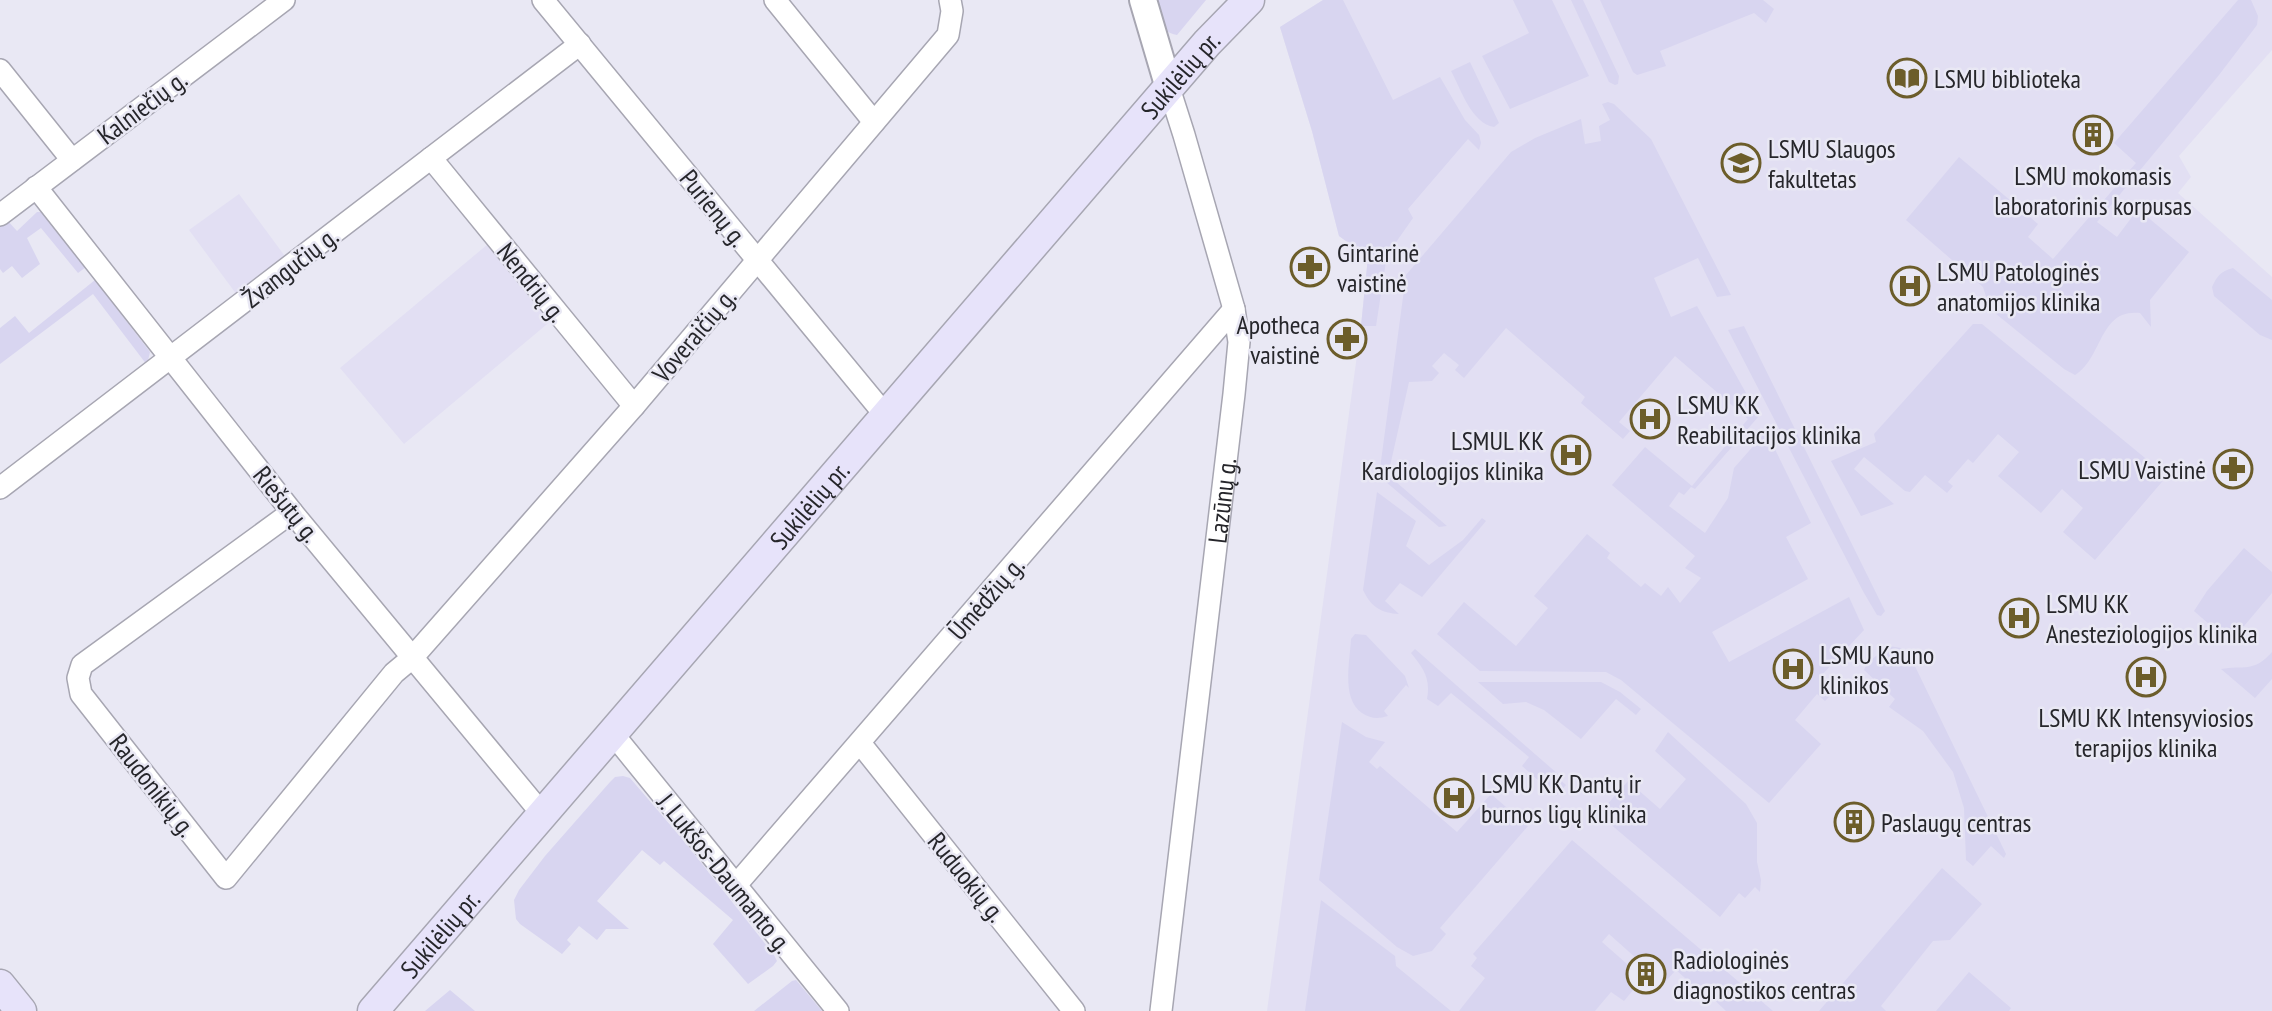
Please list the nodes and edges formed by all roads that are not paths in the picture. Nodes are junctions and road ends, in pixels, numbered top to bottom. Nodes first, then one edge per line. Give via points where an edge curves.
1 (284, 0) edge
2 (543, 0) edge
3 (775, 0) edge
4 (950, 0) edge
5 (1143, 0) edge
6 (1249, 0) edge
7 (580, 44) junction
8 (0, 70) edge
9 (1169, 88) junction
10 (874, 122) junction
11 (431, 158) junction
12 (72, 160) junction
13 (36, 187) junction
14 (0, 215) edge
15 (757, 260) junction
16 (1234, 309) junction
17 (171, 358) junction
18 (634, 406) junction
19 (886, 416) junction
20 (0, 488) edge
21 (292, 512) junction
22 (412, 658) junction
23 (613, 734) junction
24 (860, 743) junction
25 (543, 815) junction
26 (736, 885) junction
27 (0, 985) edge
28 (21, 1011) edge
29 (373, 1011) edge
30 (838, 1011) edge
31 (1074, 1011) edge
32 (1161, 1011) edge

1 - 12 street, Kalniečių g.
2 - 7 street, Purienų g.
3 - 10 street
4 - 10 street, Voveraičių g. via 948,35
5 - 9 street, Lazūnų g.
6 - 9 main road, Sukilėlių pr.
7 - 11 street, Žvangučių g.
7 - 15 street, Purienų g.
8 - 12 street
9 - 16 street, Lazūnų g.
9 - 19 main road, Sukilėlių pr.
10 - 15 street, Voveraičių g.
11 - 17 street, Žvangučių g.
11 - 18 street, Nendrių g.
12 - 13 street, Kalniečių g.
13 - 14 street, Kalniečių g.
13 - 17 street, Riešutų g.
15 - 18 street, Voveraičių g.
15 - 19 street, Purienų g.
16 - 24 street, Ūmėdžių g.
16 - 32 street, Lazūnų g. via 1239,342 1234,394
17 - 20 street, Žvangučių g.
17 - 21 street, Riešutų g.
18 - 22 street, Voveraičių g.
19 - 23 main road, Sukilėlių pr.
21 - 22 street, Riešutų g.
21 - 22 street, Raudonikių g. via 82,665 78,678 81,694 226,878 394,673
22 - 25 street, Riešutų g.
23 - 25 main road, Sukilėlių pr.
23 - 26 street, J. Lukšos-Daumanto g.
24 - 26 street, Ūmėdžių g.
24 - 31 street, Ruduokių g.
25 - 29 main road, Sukilėlių pr.
26 - 30 street, J. Lukšos-Daumanto g.
27 - 28 main road

